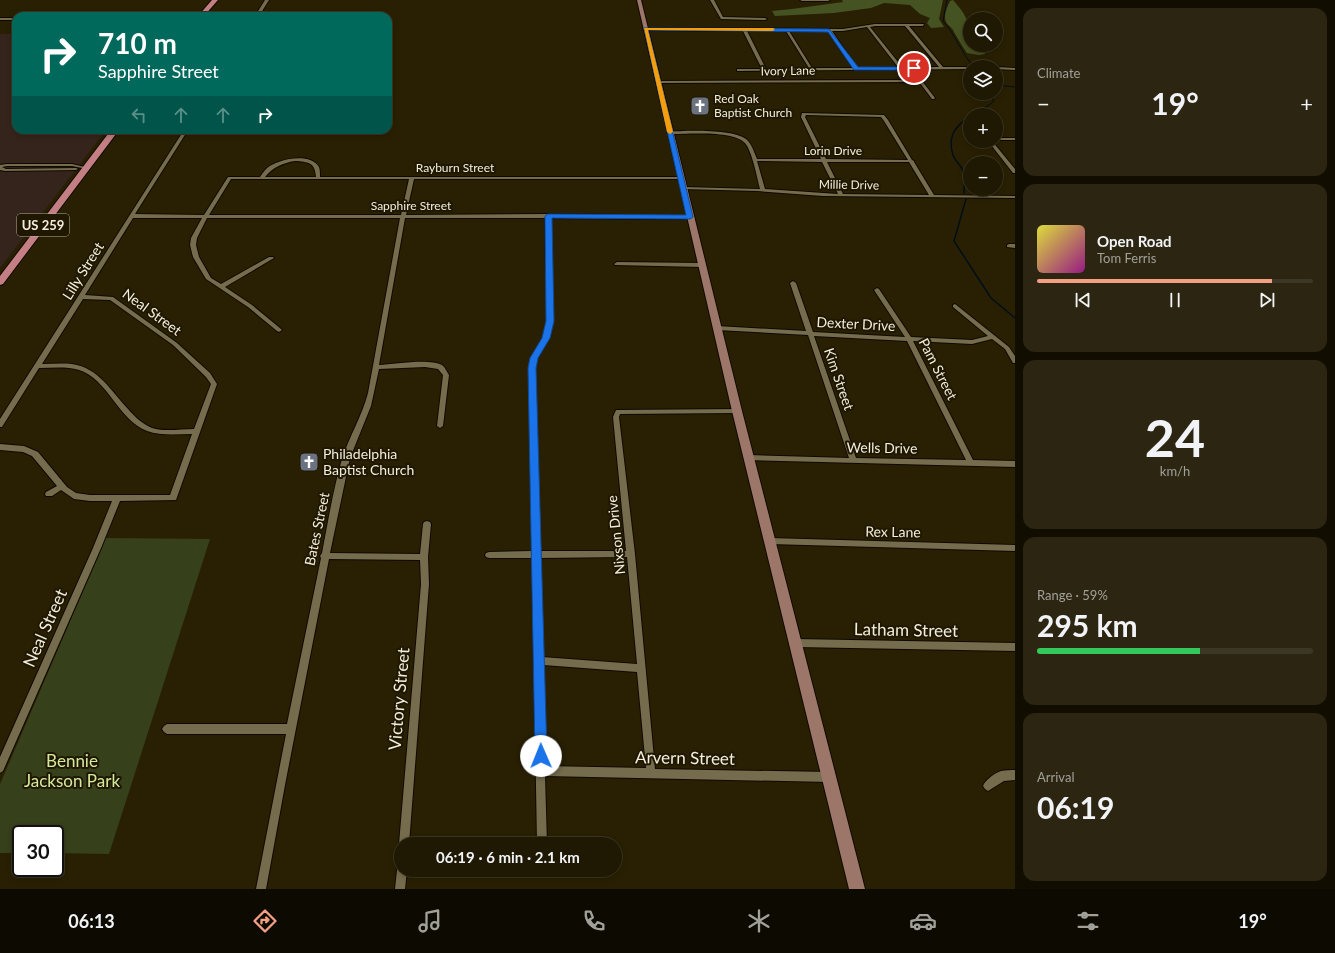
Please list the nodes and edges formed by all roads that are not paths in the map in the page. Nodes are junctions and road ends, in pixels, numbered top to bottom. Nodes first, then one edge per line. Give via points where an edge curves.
1 (215, 0) edge
2 (267, 0) edge
3 (639, 0) edge
4 (712, 0) edge
5 (802, 0) edge
6 (828, 0) edge
7 (204, 12) edge
8 (260, 12) edge
9 (0, 19) edge
10 (12, 19) edge
11 (765, 20) dead end
12 (906, 25) junction
13 (923, 25) dead end
14 (868, 26) junction
15 (645, 29) junction
16 (744, 29) junction
17 (787, 30) junction
18 (829, 30) junction
19 (900, 68) junction
20 (942, 68) junction
21 (963, 68) edge
22 (1003, 68) edge
23 (811, 69) junction
24 (856, 69) junction
25 (1015, 69) edge
26 (738, 70) dead end
27 (765, 70) junction
28 (658, 82) junction
29 (934, 98) dead end
30 (670, 133) junction
31 (112, 134) edge
32 (183, 134) edge
33 (1003, 139) edge
34 (1015, 139) edge
35 (996, 148) edge
36 (754, 160) junction
37 (825, 161) junction
38 (912, 161) junction
39 (0, 167) edge
40 (86, 168) junction
41 (1015, 172) edge
42 (262, 177) junction
43 (318, 177) junction
44 (412, 178) junction
45 (681, 178) junction
46 (683, 188) junction
47 (763, 190) junction
48 (841, 195) junction
49 (932, 196) junction
50 (1015, 197) edge
51 (206, 215) junction
52 (132, 216) junction
53 (403, 216) junction
54 (548, 216) junction
55 (690, 217) junction
56 (271, 258) dead end
57 (617, 264) dead end
58 (701, 264) junction
59 (0, 282) edge
60 (792, 283) dead end
61 (221, 286) junction
62 (877, 290) dead end
63 (81, 297) junction
64 (955, 306) dead end
65 (717, 328) junction
66 (279, 330) dead end
67 (810, 333) junction
68 (993, 337) junction
69 (909, 339) junction
70 (1015, 361) edge
71 (37, 366) junction
72 (376, 367) junction
73 (737, 411) junction
74 (0, 425) edge
75 (440, 426) dead end
76 (197, 432) junction
77 (0, 447) edge
78 (749, 458) junction
79 (854, 460) junction
80 (971, 463) junction
81 (1015, 464) edge
82 (62, 486) junction
83 (49, 494) dead end
84 (117, 499) junction
85 (427, 524) dead end
86 (770, 542) junction
87 (1015, 548) edge
88 (535, 554) junction
89 (631, 554) junction
90 (489, 555) dead end
91 (324, 556) junction
92 (424, 557) junction
93 (796, 643) junction
94 (1015, 647) edge
95 (538, 660) junction
96 (642, 668) junction
97 (291, 728) junction
98 (167, 729) dead end
99 (0, 768) edge
100 (541, 771) junction
101 (651, 774) junction
102 (1015, 775) edge
103 (829, 777) junction
104 (988, 786) dead end
105 (405, 837) edge
106 (542, 837) edge
107 (401, 877) edge
108 (261, 889) edge
109 (400, 889) edge
110 (857, 889) edge

1 - 7 main road
2 - 8 street
3 - 15 street
4 - 11 street via 722,18
5 - 6 street
9 - 10 street
12 - 13 street
12 - 14 street
12 - 20 street
14 - 18 street via 849,30
14 - 19 street
15 - 16 street
15 - 28 street
16 - 17 street
16 - 27 street
17 - 18 street
17 - 23 street
18 - 24 street
19 - 20 street
19 - 24 street
20 - 21 street
22 - 25 street
23 - 24 street
23 - 27 street
26 - 27 street
28 - 29 street, Ivory Lane via 919,81
28 - 30 street
30 - 36 street via 712,132 743,138 748,143
30 - 45 street
31 - 40 main road, US 259
32 - 52 street, Lilly Street
33 - 34 street
35 - 41 street
36 - 37 street, Lorin Drive
36 - 47 street
37 - 38 street, Lorin Drive
37 - 38 street via 803,115 809,113 882,116
37 - 48 street
38 - 49 street
39 - 40 street via 5,170
40 - 59 main road, US 259
42 - 43 street, Rayburn Street
42 - 43 street via 266,170 275,164 299,160 315,164 319,169
42 - 51 street, Rayburn Street via 230,178
43 - 44 street, Rayburn Street
44 - 45 street, Rayburn Street
44 - 53 street, Bates Street
45 - 46 street
46 - 47 street, Millie Drive
46 - 55 street
47 - 48 street, Millie Drive
48 - 49 street, Millie Drive
49 - 50 street, Millie Drive
51 - 52 street, Sapphire Street
51 - 53 street, Sapphire Street
51 - 61 street via 193,245 205,274
52 - 63 street, Lilly Street
53 - 54 street, Sapphire Street
53 - 72 street, Bates Street
54 - 55 street, Sapphire Street
54 - 88 street via 550,321 546,338 534,358 532,368
55 - 58 street
56 - 61 street
57 - 58 street
58 - 65 street
60 - 67 street, Kim Street
61 - 66 street
62 - 69 street, Pam Street
63 - 71 street, Lilly Street
63 - 76 street, Neal Street via 111,298 175,344 208,375 214,384
64 - 68 street
65 - 67 street, Dexter Drive
65 - 73 street
67 - 69 street, Dexter Drive
67 - 79 street, Kim Street
68 - 69 street, Dexter Drive via 972,342
68 - 70 street via 1007,348
69 - 80 street, Pam Street
71 - 74 street, Lilly Street
71 - 76 street via 84,370 96,378 136,422 149,429
72 - 75 street via 429,365 444,370 446,375
72 - 91 street, Bates Street via 368,406 346,458
73 - 78 street
73 - 89 street, Nixson Drive via 618,412 616,417
76 - 84 street, Neal Street via 173,498
77 - 82 street via 24,449 35,454
78 - 79 street, Wells Drive
78 - 86 street
79 - 80 street, Wells Drive
80 - 81 street, Wells Drive
82 - 83 street
82 - 84 street via 68,493 81,497
84 - 99 street, Neal Street
85 - 92 street, Victory Street
86 - 87 street, Rex Lane
86 - 93 street
88 - 89 street
88 - 90 street
88 - 95 street
89 - 96 street, Nixson Drive
91 - 92 street
91 - 97 street, Bates Street
92 - 105 street, Victory Street via 425,584
93 - 94 street, Latham Street
93 - 103 street
95 - 96 street
95 - 100 street
96 - 101 street, Nixson Drive
97 - 98 street
97 - 108 street, Bates Street
100 - 101 street, Arvern Street
100 - 106 street
101 - 103 street, Arvern Street
102 - 104 street via 1002,776
103 - 110 street
107 - 109 street

